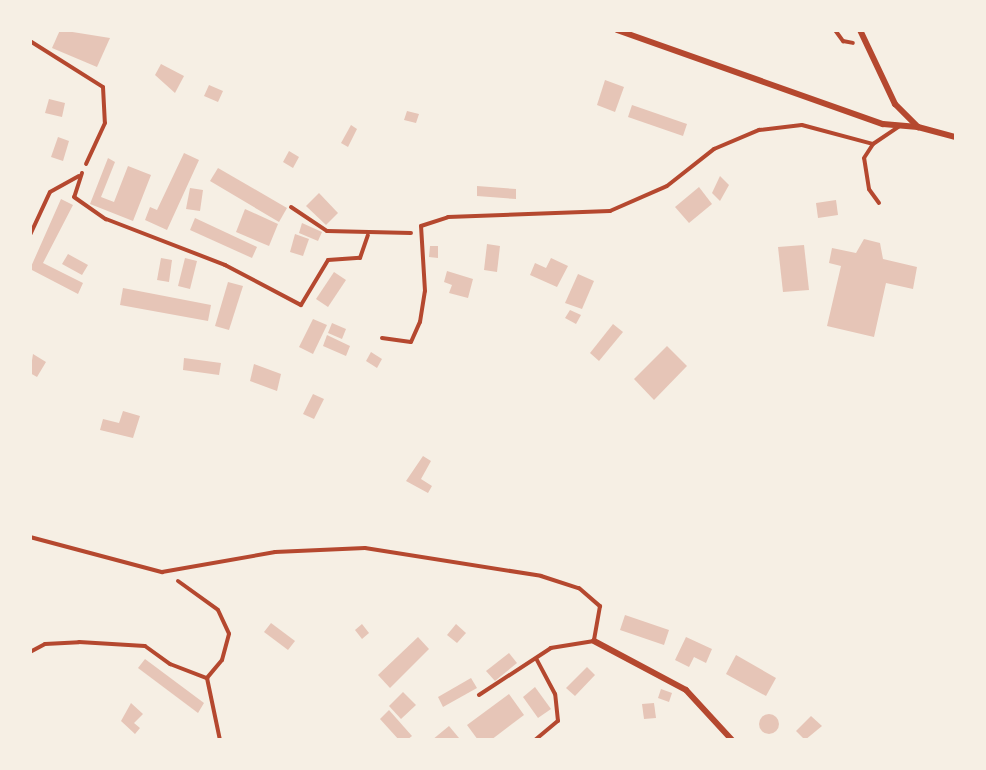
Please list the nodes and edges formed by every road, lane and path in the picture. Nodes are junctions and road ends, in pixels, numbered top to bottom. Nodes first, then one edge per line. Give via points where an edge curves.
1 (617, 30) edge
2 (860, 30) edge
3 (30, 41) edge
4 (901, 126) junction
5 (918, 127) junction
6 (956, 137) edge
7 (873, 144) junction
8 (86, 164) joint
9 (80, 176) junction
10 (879, 203) dead end
11 (291, 207) dead end
12 (421, 232) junction
13 (30, 235) edge
14 (368, 235) junction
15 (382, 338) dead end
16 (30, 537) edge
17 (162, 572) junction
18 (594, 641) junction
19 (30, 652) edge
20 (536, 659) junction
21 (207, 678) junction
22 (479, 695) dead end
23 (220, 740) edge
24 (535, 740) edge
25 (732, 740) edge

1 - 4 street
2 - 5 street via 895,104
3 - 8 lane via 104,87 105,123
4 - 5 street
4 - 7 lane
5 - 6 street
7 - 10 lane via 864,158 869,189
7 - 12 lane via 802,125 759,130 714,149 667,186 610,211 563,217 448,216 421,226
8 - 9 path
9 - 13 path via 50,192
9 - 14 path via 74,198 106,219 225,265 301,304 328,260 360,258
11 - 14 path via 327,231
12 - 14 path
12 - 15 lane via 425,291 420,322 411,342
16 - 17 lane
17 - 18 lane via 275,552 365,548 541,576 579,588 600,606
17 - 21 path via 218,610 229,634 222,660
18 - 20 lane via 550,648
18 - 25 street via 686,690
19 - 21 path via 45,644 79,642 145,646 170,664
20 - 22 lane
20 - 24 lane via 555,694 558,721
21 - 23 path

